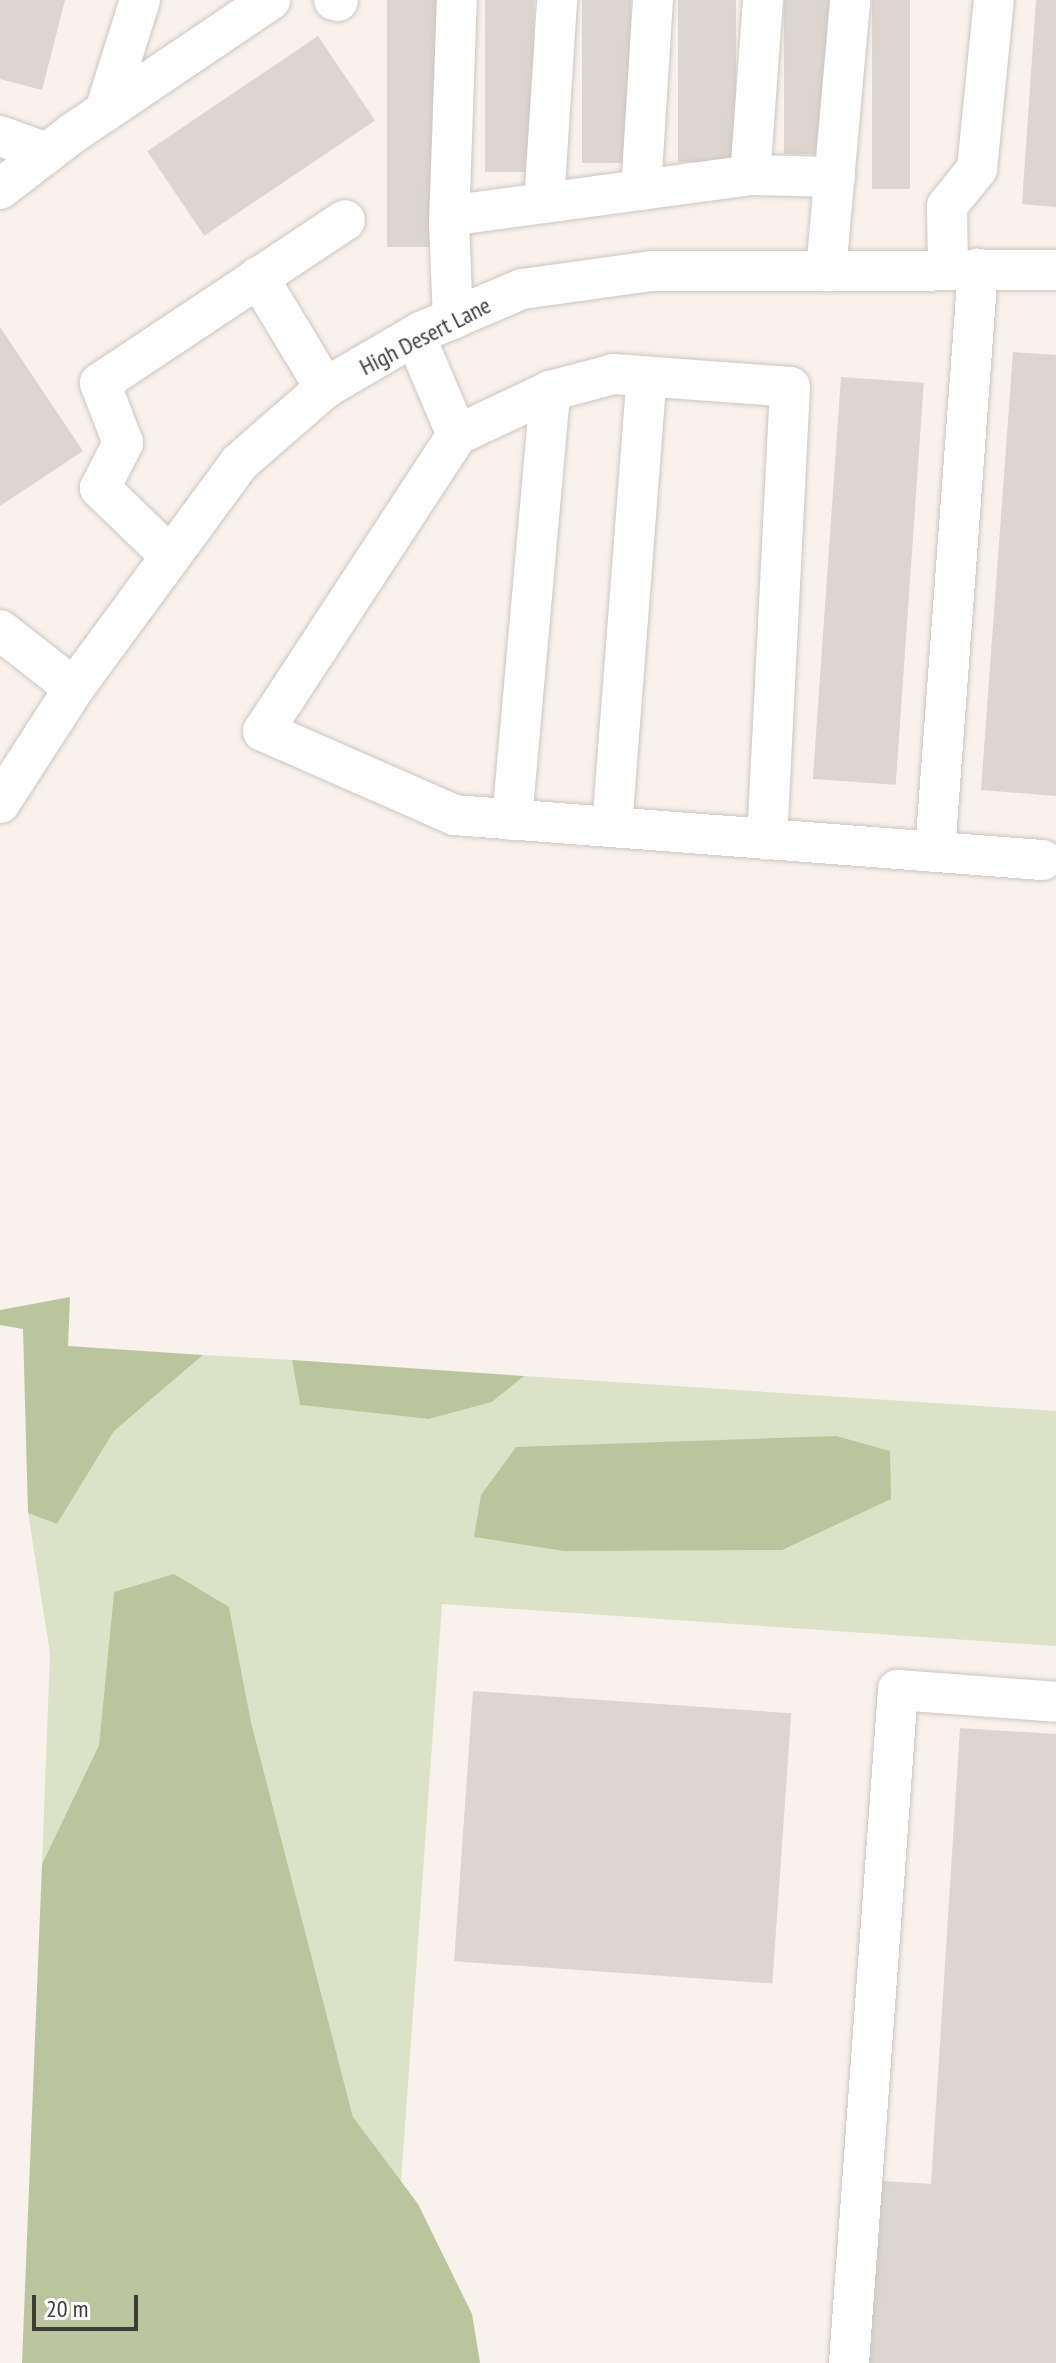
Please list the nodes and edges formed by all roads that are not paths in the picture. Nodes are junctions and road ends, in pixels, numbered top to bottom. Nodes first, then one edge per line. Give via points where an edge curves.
1 (140, 0) edge
2 (270, 0) edge
3 (457, 0) edge
4 (557, 0) edge
5 (653, 0) edge
6 (763, 0) edge
7 (850, 0) edge
8 (994, 0) edge
9 (105, 111) junction
10 (0, 136) edge
11 (47, 153) junction
12 (750, 175) junction
13 (835, 177) junction
14 (0, 189) edge
15 (641, 190) junction
16 (544, 203) junction
17 (345, 220) dead end
18 (449, 224) junction
19 (963, 269) junction
20 (1056, 270) edge
21 (826, 271) junction
22 (258, 277) junction
23 (453, 319) junction
24 (415, 336) junction
25 (647, 377) junction
26 (325, 388) junction
27 (550, 391) junction
28 (457, 435) junction
29 (168, 554) junction
30 (0, 630) edge
31 (74, 688) junction
32 (0, 803) edge
33 (512, 820) junction
34 (612, 827) junction
35 (767, 839) junction
36 (935, 852) junction
37 (1042, 860) dead end
38 (1056, 1702) edge
39 (849, 2363) edge

1 - 9 street
2 - 9 street
3 - 18 street
4 - 16 street
5 - 15 street
6 - 12 street
7 - 13 street
8 - 19 street via 977,169 947,206
9 - 11 street
10 - 11 street
11 - 14 street
12 - 13 street
12 - 15 street
13 - 21 street
15 - 16 street
16 - 18 street via 463,214
17 - 22 street
18 - 23 street
19 - 20 street, High Desert Lane
19 - 21 street, High Desert Lane
19 - 36 street
21 - 23 street, High Desert Lane via 652,271 522,289
22 - 26 street
22 - 29 street via 100,383 123,443 100,488
23 - 24 street, High Desert Lane
24 - 26 street, High Desert Lane
24 - 28 street
25 - 27 street via 614,374
25 - 34 street
25 - 35 street via 790,387
26 - 29 street, High Desert Lane via 239,463
27 - 28 street
27 - 33 street
28 - 33 street via 263,731 454,815
29 - 31 street, High Desert Lane
30 - 31 street
31 - 32 street, High Desert Lane
33 - 34 street
34 - 35 street
35 - 36 street
36 - 37 street
38 - 39 street via 898,1690

